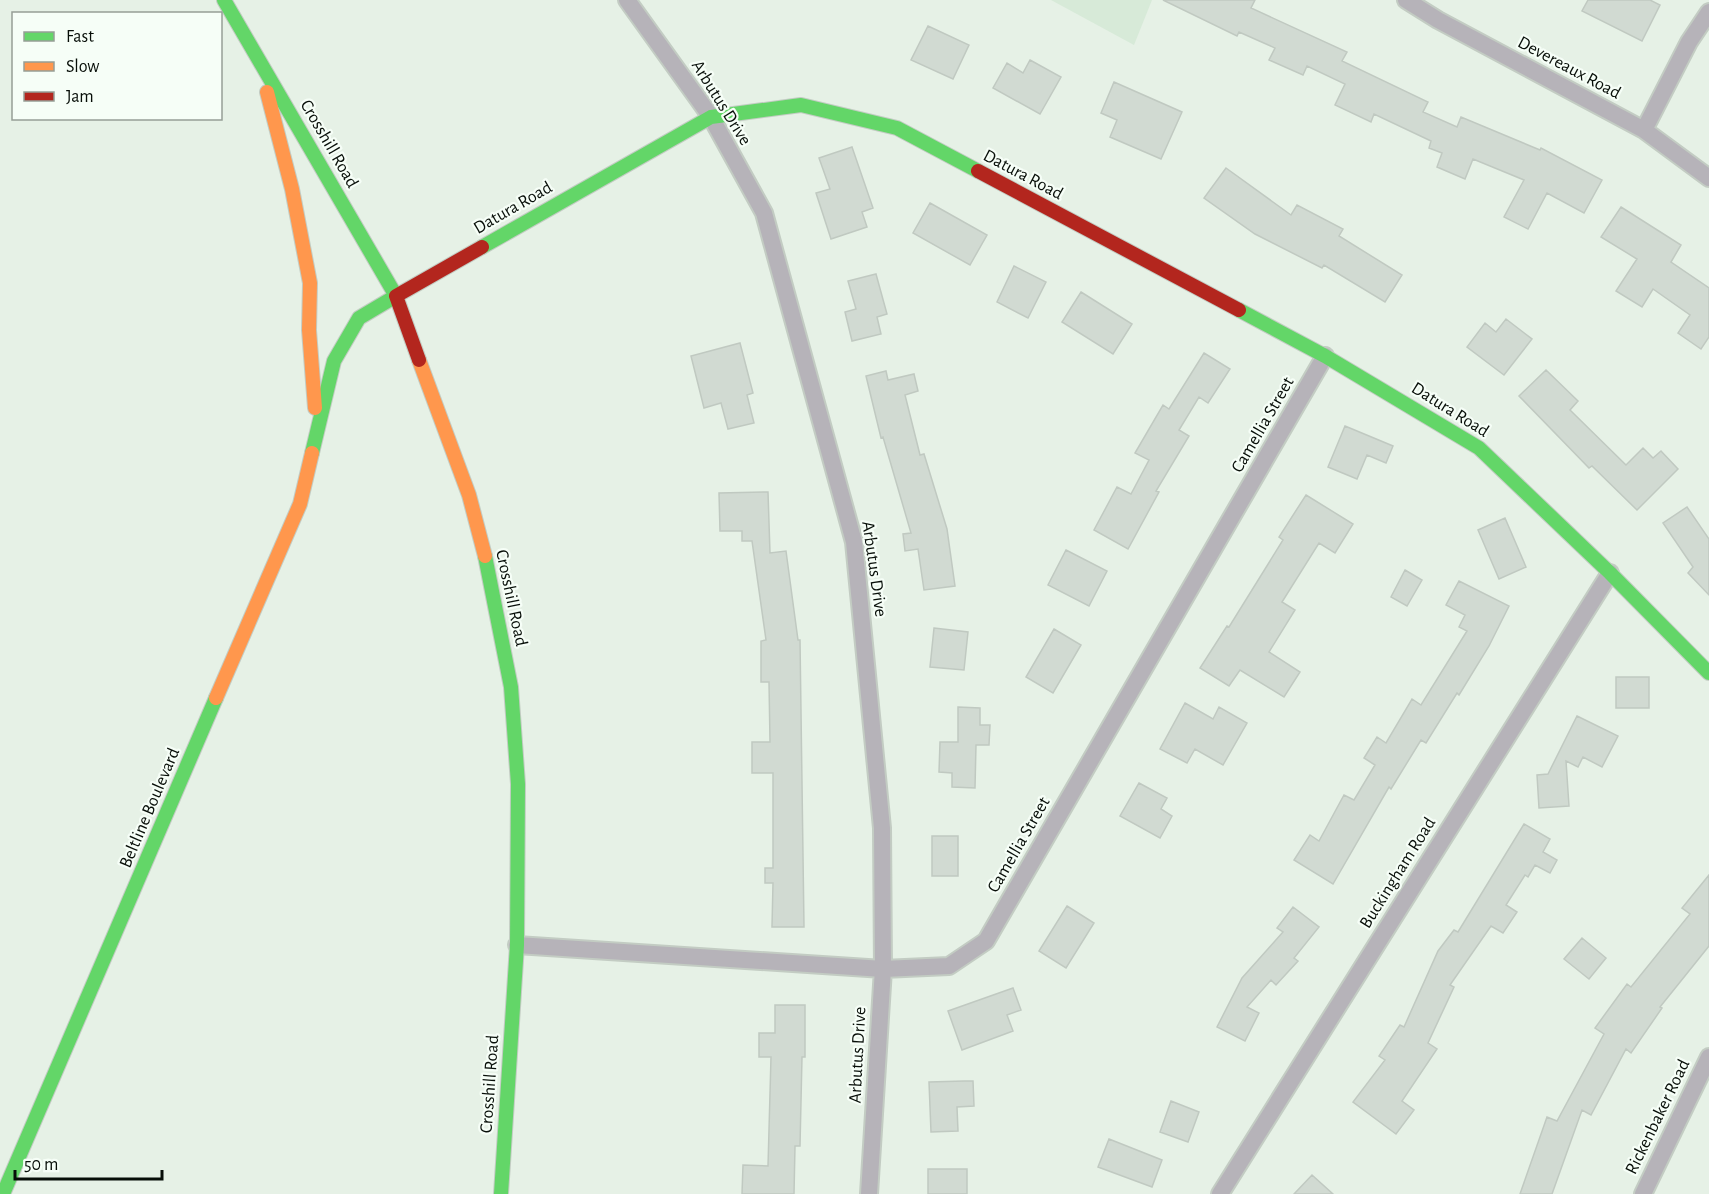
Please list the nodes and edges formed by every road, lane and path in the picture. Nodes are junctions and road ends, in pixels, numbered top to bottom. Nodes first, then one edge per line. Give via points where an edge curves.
1 (224, 0) edge
2 (627, 0) edge
3 (1406, 0) edge
4 (1709, 12) edge
5 (259, 59) junction
6 (711, 117) junction
7 (1644, 130) junction
8 (1709, 178) edge
9 (396, 296) junction
10 (1325, 356) junction
11 (318, 433) junction
12 (1610, 573) junction
13 (1709, 673) edge
14 (517, 945) junction
15 (883, 969) junction
16 (1709, 1057) edge
17 (3, 1194) edge
18 (501, 1194) edge
19 (869, 1194) edge
20 (1220, 1194) edge
21 (1642, 1194) edge

1 - 5 main road
2 - 6 street, Arbutus Drive
3 - 7 street, Devereaux Road
4 - 7 street via 1689,42
5 - 9 main road, Crosshill Road
5 - 11 main road via 292,189 310,284 309,330
6 - 9 main road, Datura Road
6 - 10 main road, Datura Road via 801,105 897,128
6 - 15 street, Arbutus Drive via 764,213 854,542 882,828
7 - 8 street, Devereaux Road
9 - 11 main road, Datura Road via 359,318 334,361
9 - 14 main road, Crosshill Road via 469,495 490,576 511,687 518,784
10 - 12 main road, Datura Road via 1479,448
10 - 15 street, Camellia Street via 986,941 949,966
11 - 17 main road, Beltline Boulevard via 300,504
12 - 13 main road, Datura Road
12 - 20 street, Buckingham Road
14 - 15 street, Camellia Street
14 - 18 main road, Crosshill Road
15 - 19 street, Arbutus Drive
16 - 21 street, Rickenbaker Road

